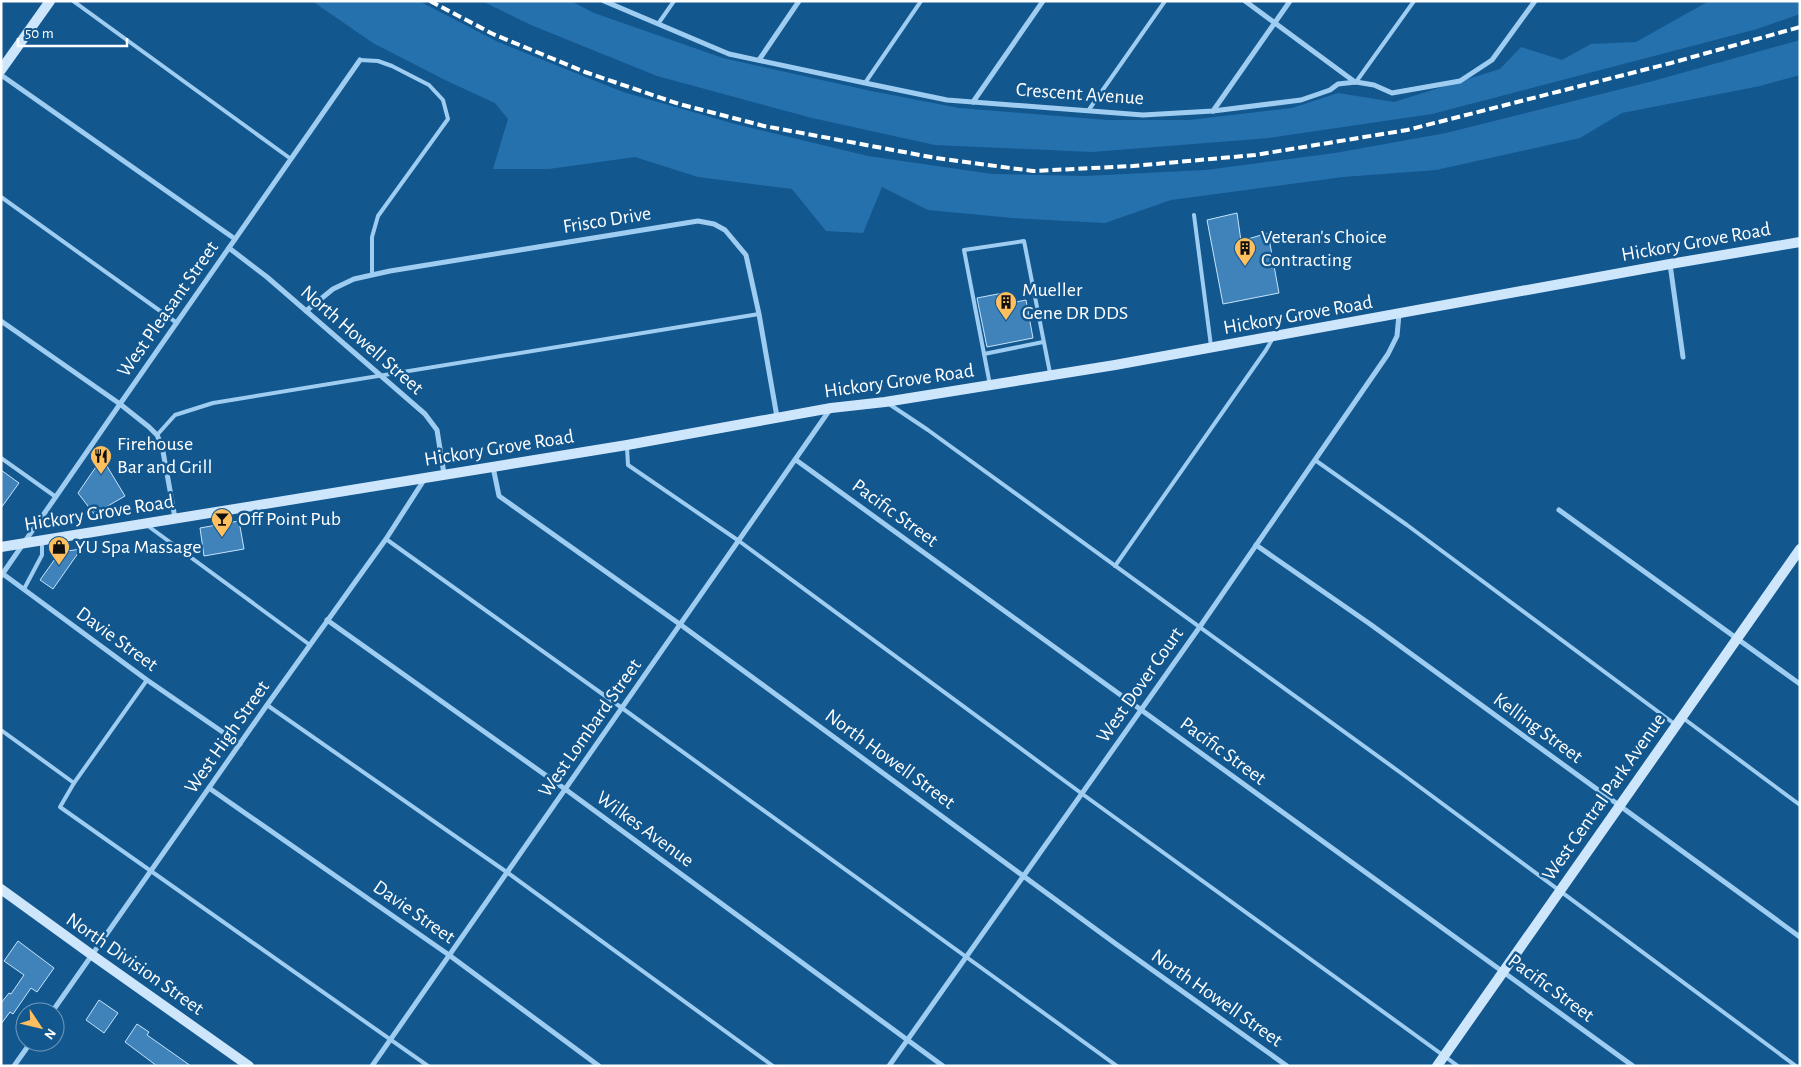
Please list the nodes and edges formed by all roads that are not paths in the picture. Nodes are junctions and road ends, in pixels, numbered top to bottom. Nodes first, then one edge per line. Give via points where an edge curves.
1 (50, 1) edge
2 (73, 1) edge
3 (604, 1) edge
4 (674, 1) edge
5 (799, 1) edge
6 (921, 1) edge
7 (1043, 1) edge
8 (1165, 1) edge
9 (1244, 1) edge
10 (1290, 1) edge
11 (1414, 1) edge
12 (1535, 1) edge
13 (1274, 23) junction
14 (658, 24) junction
15 (360, 60) joint
16 (759, 60) junction
17 (1, 70) edge
18 (1, 75) edge
19 (1356, 82) junction
20 (865, 83) junction
21 (973, 102) junction
22 (1088, 111) junction
23 (1213, 111) junction
24 (292, 159) junction
25 (1, 197) edge
26 (1194, 215) dead end
27 (235, 240) junction
28 (1800, 242) edge
29 (229, 248) junction
30 (1670, 264) junction
31 (372, 275) junction
32 (306, 311) junction
33 (759, 314) junction
34 (1399, 314) junction
35 (1, 321) edge
36 (177, 323) junction
37 (1273, 337) junction
38 (1043, 342) junction
39 (1211, 348) junction
40 (984, 354) junction
41 (1683, 356) dead end
42 (381, 376) junction
43 (1050, 376) junction
44 (990, 385) junction
45 (885, 402) junction
46 (120, 404) junction
47 (831, 408) junction
48 (777, 417) junction
49 (157, 435) junction
50 (627, 445) junction
51 (1, 458) edge
52 (796, 460) junction
53 (1314, 460) junction
54 (493, 466) junction
55 (444, 474) junction
56 (425, 478) junction
57 (56, 497) junction
58 (1559, 510) dead end
59 (175, 518) junction
60 (144, 523) junction
61 (386, 539) junction
62 (42, 540) junction
63 (739, 541) junction
64 (24, 543) junction
65 (1256, 545) junction
66 (1, 547) edge
67 (1798, 554) edge
68 (1115, 566) junction
69 (2, 575) edge
70 (24, 589) junction
71 (327, 620) junction
72 (681, 624) junction
73 (1199, 628) junction
74 (1737, 638) junction
75 (310, 645) junction
76 (147, 680) junction
77 (1800, 684) edge
78 (267, 705) junction
79 (622, 708) junction
80 (1140, 710) junction
81 (1679, 721) junction
82 (1, 730) edge
83 (240, 744) junction
84 (74, 783) junction
85 (209, 788) junction
86 (565, 790) junction
87 (1081, 793) junction
88 (1800, 805) edge
89 (1619, 806) junction
90 (151, 870) junction
91 (508, 872) junction
92 (1023, 875) junction
93 (1, 889) edge
94 (1559, 891) junction
95 (1800, 937) edge
96 (92, 955) junction
97 (450, 955) junction
98 (966, 957) junction
99 (1502, 972) junction
100 (59, 1002) edge
101 (391, 1038) junction
102 (907, 1040) junction
103 (24, 1052) edge
104 (1444, 1056) junction
105 (14, 1066) edge
106 (249, 1066) edge
107 (372, 1066) edge
108 (428, 1066) edge
109 (599, 1066) edge
110 (772, 1066) edge
111 (889, 1066) edge
112 (942, 1066) edge
113 (1117, 1066) edge
114 (1287, 1066) edge
115 (1437, 1066) edge
116 (1458, 1066) edge
117 (1633, 1066) edge
118 (1796, 1066) edge

1 - 17 main road
2 - 24 lane
3 - 14 street, Crescent Avenue
4 - 14 lane
5 - 16 street
6 - 20 lane
7 - 21 street
8 - 22 lane
9 - 13 street
10 - 13 street
11 - 19 lane
12 - 19 street, Crescent Avenue via 1492,60 1460,81 1392,93
13 - 19 street
13 - 23 street
14 - 16 street, Crescent Avenue via 729,54
15 - 24 street, West Pleasant Street
15 - 31 lane via 392,66 429,85 443,100 448,119 378,216 372,237
16 - 20 street, Crescent Avenue
18 - 27 street
19 - 23 street, Crescent Avenue via 1338,84 1302,100
20 - 21 street, Crescent Avenue via 947,100
21 - 22 street, Crescent Avenue
22 - 23 street, Crescent Avenue via 1143,115
24 - 27 street, West Pleasant Street
25 - 36 lane
26 - 39 lane
27 - 29 street, West Pleasant Street
28 - 30 main road, Hickory Grove Road
29 - 32 street, North Howell Street
29 - 36 street, West Pleasant Street
30 - 34 main road, Hickory Grove Road
30 - 41 street
31 - 32 street, Frisco Drive via 333,289
31 - 33 street, Frisco Drive via 698,221 725,230 746,255
32 - 42 street, North Howell Street
33 - 42 lane
33 - 48 street, Frisco Drive
34 - 37 main road, Hickory Grove Road
34 - 53 street, West Dover Court via 1397,336 1388,354
35 - 46 street
36 - 46 street, West Pleasant Street
37 - 39 main road, Hickory Grove Road
37 - 68 lane
38 - 40 lane
38 - 40 lane via 1024,241 964,250
38 - 43 lane
39 - 43 main road, Hickory Grove Road
40 - 44 lane
42 - 49 lane via 204,406 175,415
42 - 55 street, North Howell Street via 425,414 437,430
43 - 44 main road, Hickory Grove Road
44 - 45 main road, Hickory Grove Road
45 - 47 main road, Hickory Grove Road
45 - 68 lane
46 - 49 street
46 - 57 street, West Pleasant Street
47 - 48 main road, Hickory Grove Road
47 - 52 street, West Lombard Street
48 - 50 main road, Hickory Grove Road
49 - 59 street via 162,446
50 - 54 main road, Hickory Grove Road
50 - 63 lane via 628,465
51 - 57 lane
52 - 63 street, West Lombard Street
52 - 80 street, Pacific Street
53 - 65 street, West Dover Court
53 - 81 lane
54 - 55 main road, Hickory Grove Road
54 - 72 street, North Howell Street via 499,496
55 - 56 main road, Hickory Grove Road
56 - 59 main road, Hickory Grove Road
56 - 61 street, West High Street
57 - 64 street, West Pleasant Street
58 - 74 street
59 - 60 main road, Hickory Grove Road
60 - 62 main road, Hickory Grove Road
60 - 75 lane
61 - 71 street, West High Street
61 - 79 lane
62 - 64 main road, Hickory Grove Road
62 - 70 lane via 42,555
63 - 72 street, West Lombard Street
63 - 87 lane
64 - 66 main road, Hickory Grove Road
64 - 69 street, West Pleasant Street
65 - 73 street, West Dover Court
65 - 89 street, Kelling Street
67 - 74 main road, West Central Park Avenue
68 - 73 lane
69 - 70 street, Davie Street
70 - 76 street, Davie Street
71 - 75 street, West High Street
71 - 86 street, Wilkes Avenue
72 - 79 street, West Lombard Street
72 - 92 street, North Howell Street
73 - 80 street, West Dover Court
73 - 94 lane
74 - 77 street
74 - 81 main road, West Central Park Avenue
75 - 78 street, West High Street
76 - 83 street, Davie Street
76 - 84 lane
78 - 83 street, West High Street
78 - 91 lane
79 - 86 street, West Lombard Street
79 - 98 lane
80 - 87 street, West Dover Court
80 - 99 street, Pacific Street
81 - 88 lane
81 - 89 main road, West Central Park Avenue
82 - 84 lane
83 - 85 street, West High Street
84 - 90 lane via 60,806
85 - 90 street, West High Street
85 - 97 street, Davie Street
86 - 91 street, West Lombard Street
86 - 102 street, Wilkes Avenue
87 - 92 street, West Dover Court
87 - 104 lane
89 - 94 main road, West Central Park Avenue
89 - 95 street, Kelling Street
90 - 96 street, West High Street
90 - 101 lane
91 - 97 street, West Lombard Street
91 - 110 lane
92 - 98 street, West Dover Court
92 - 114 street, North Howell Street
93 - 96 main road, North Division Street
94 - 99 main road, West Central Park Avenue
94 - 118 lane
96 - 100 street, West High Street
96 - 106 main road, North Division Street
97 - 101 street, West Lombard Street
97 - 109 street, Davie Street
98 - 102 street, West Dover Court
98 - 113 lane
99 - 104 main road, West Central Park Avenue
99 - 117 street, Pacific Street
101 - 107 street, West Lombard Street
101 - 108 lane
102 - 111 street, West Dover Court
102 - 112 street, Wilkes Avenue
103 - 105 street
104 - 115 main road, West Central Park Avenue
104 - 116 lane

